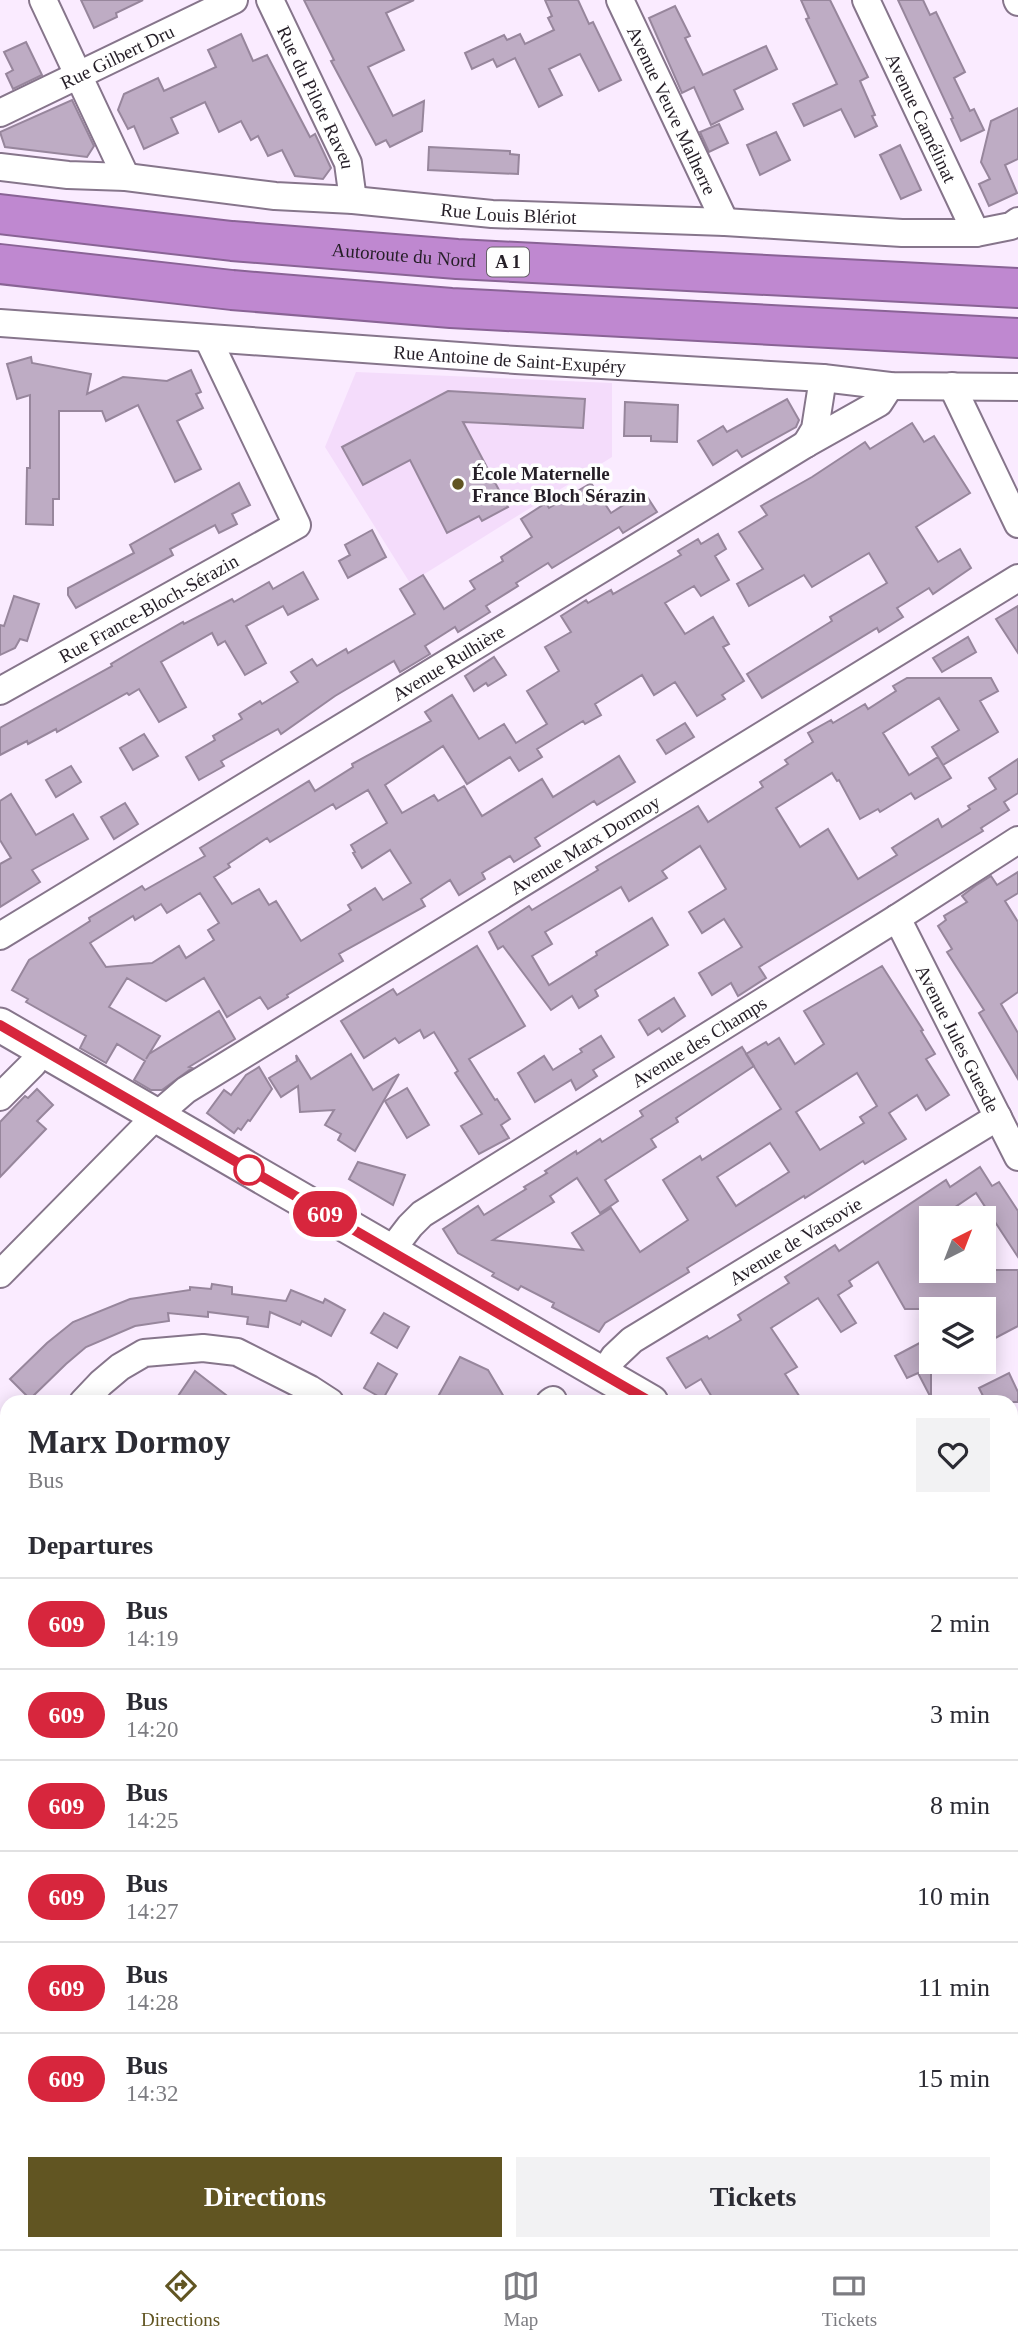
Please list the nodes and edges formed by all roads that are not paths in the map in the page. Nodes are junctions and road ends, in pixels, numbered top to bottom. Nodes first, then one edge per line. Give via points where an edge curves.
1 (43, 0) edge
2 (234, 0) edge
3 (270, 0) edge
4 (620, 0) edge
5 (866, 0) edge
6 (78, 75) junction
7 (0, 113) edge
8 (0, 167) edge
9 (126, 177) junction
10 (353, 200) junction
11 (0, 214) edge
12 (1018, 221) edge
13 (724, 222) junction
14 (976, 233) junction
15 (0, 264) edge
16 (1018, 288) edge
17 (0, 323) edge
18 (1018, 338) edge
19 (208, 340) junction
20 (823, 378) junction
21 (890, 386) junction
22 (952, 386) junction
23 (1018, 387) edge
24 (806, 443) junction
25 (1018, 524) edge
26 (1018, 578) edge
27 (0, 691) edge
28 (1018, 840) edge
29 (897, 918) junction
30 (0, 936) edge
31 (0, 1025) edge
32 (43, 1049) junction
33 (0, 1097) edge
34 (156, 1116) junction
35 (998, 1117) junction
36 (1018, 1157) edge
37 (390, 1252) junction
38 (0, 1274) edge
39 (603, 1374) junction
40 (90, 1395) edge
41 (319, 1395) edge
42 (639, 1395) edge

1 - 6 street
2 - 6 street, Rue Gilbert Dru
3 - 10 street, Rue du Pilote Raveu via 348,163
4 - 13 street, Avenue Veuve Malherre
5 - 14 street, Avenue Camélinat
6 - 7 street, Rue Gilbert Dru
6 - 9 street
8 - 9 street, Rue Louis Blériot
9 - 10 street, Rue Louis Blériot via 275,196
10 - 13 street, Rue Louis Blériot via 492,214
11 - 16 highway, Autoroute du Nord / A 1 via 232,241 457,259
12 - 14 street, Rue Louis Blériot
13 - 14 street, Rue Louis Blériot
15 - 18 highway via 451,308
17 - 19 street, Rue Antoine de Saint-Exupéry
19 - 20 street, Rue Antoine de Saint-Exupéry
19 - 27 street, Rue France-Bloch-Sérazin via 297,525
20 - 21 street, Rue Antoine de Saint-Exupéry
20 - 24 street via 815,429
21 - 22 street, Rue Antoine de Saint-Exupéry
21 - 24 street, Avenue Rulhière via 879,403
22 - 23 street, Rue Antoine de Saint-Exupéry
22 - 25 street
24 - 30 street, Avenue Rulhière
26 - 34 street, Avenue Marx Dormoy via 186,1090
28 - 29 street, Avenue des Champs
29 - 35 street, Avenue Jules Guesde
29 - 37 street, Avenue des Champs via 422,1214
31 - 32 street
32 - 33 street
32 - 34 street
34 - 37 street
34 - 38 street, Avenue Marx Dormoy
35 - 36 street, Avenue Jules Guesde
35 - 39 street, Avenue de Varsovie via 632,1340
37 - 39 street
39 - 42 street
40 - 41 street via 144,1353 203,1348 237,1352

